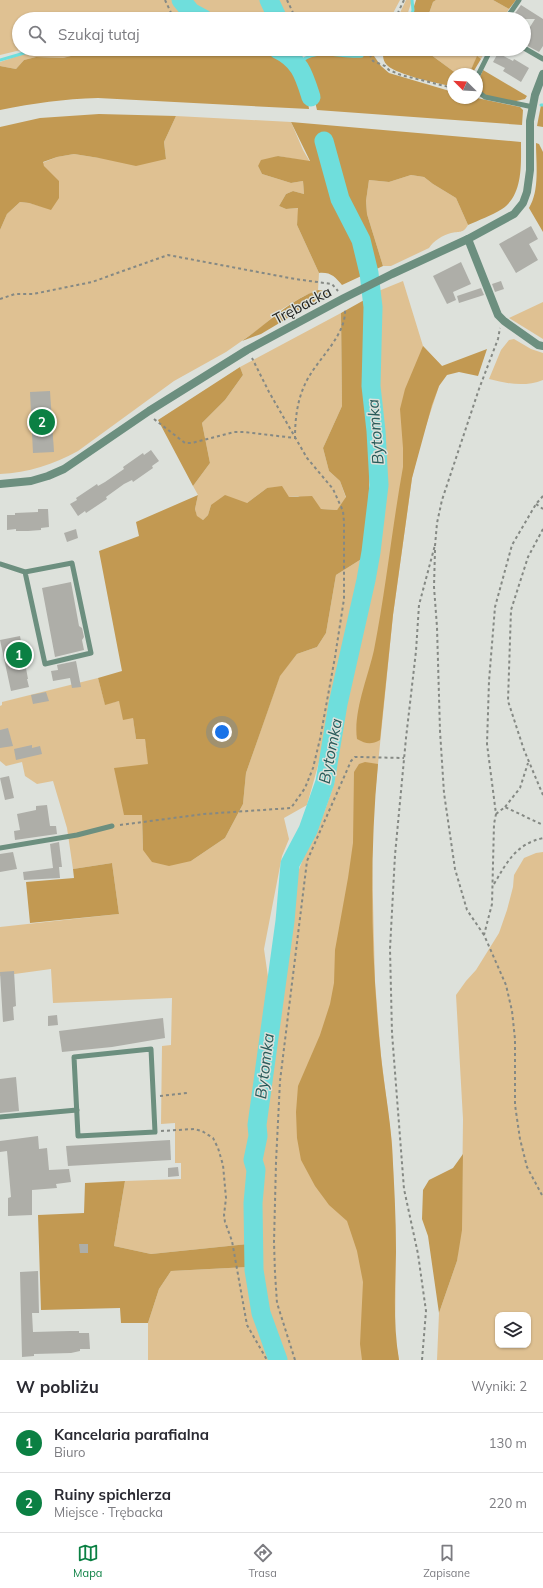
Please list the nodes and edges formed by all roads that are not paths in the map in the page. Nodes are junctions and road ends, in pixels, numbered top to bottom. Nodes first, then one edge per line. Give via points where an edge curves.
1 (519, 0) edge
2 (511, 12) edge
3 (531, 52) edge
4 (488, 56) edge
5 (543, 60) edge
6 (482, 68) edge
7 (543, 74) edge
8 (483, 96) edge
9 (532, 107) junction
10 (468, 239) junction
11 (543, 346) edge
12 (0, 484) edge
13 (0, 564) edge
14 (25, 572) junction
15 (112, 826) road end
16 (0, 848) edge
17 (77, 1110) junction
18 (0, 1117) edge

1 - 2 lane
3 - 5 lane
4 - 6 lane
7 - 9 street, Trębacka
8 - 9 lane
9 - 10 street, Trębacka via 530,170 523,203 504,221
10 - 11 street via 498,315 538,345
10 - 12 street, Trębacka via 344,298 247,350 149,411 64,469 31,481
13 - 14 lane
14 - 14 lane via 45,664 92,653 72,563
15 - 16 lane via 77,835
17 - 17 lane via 74,1057 151,1049 155,1132 78,1136
17 - 18 lane

